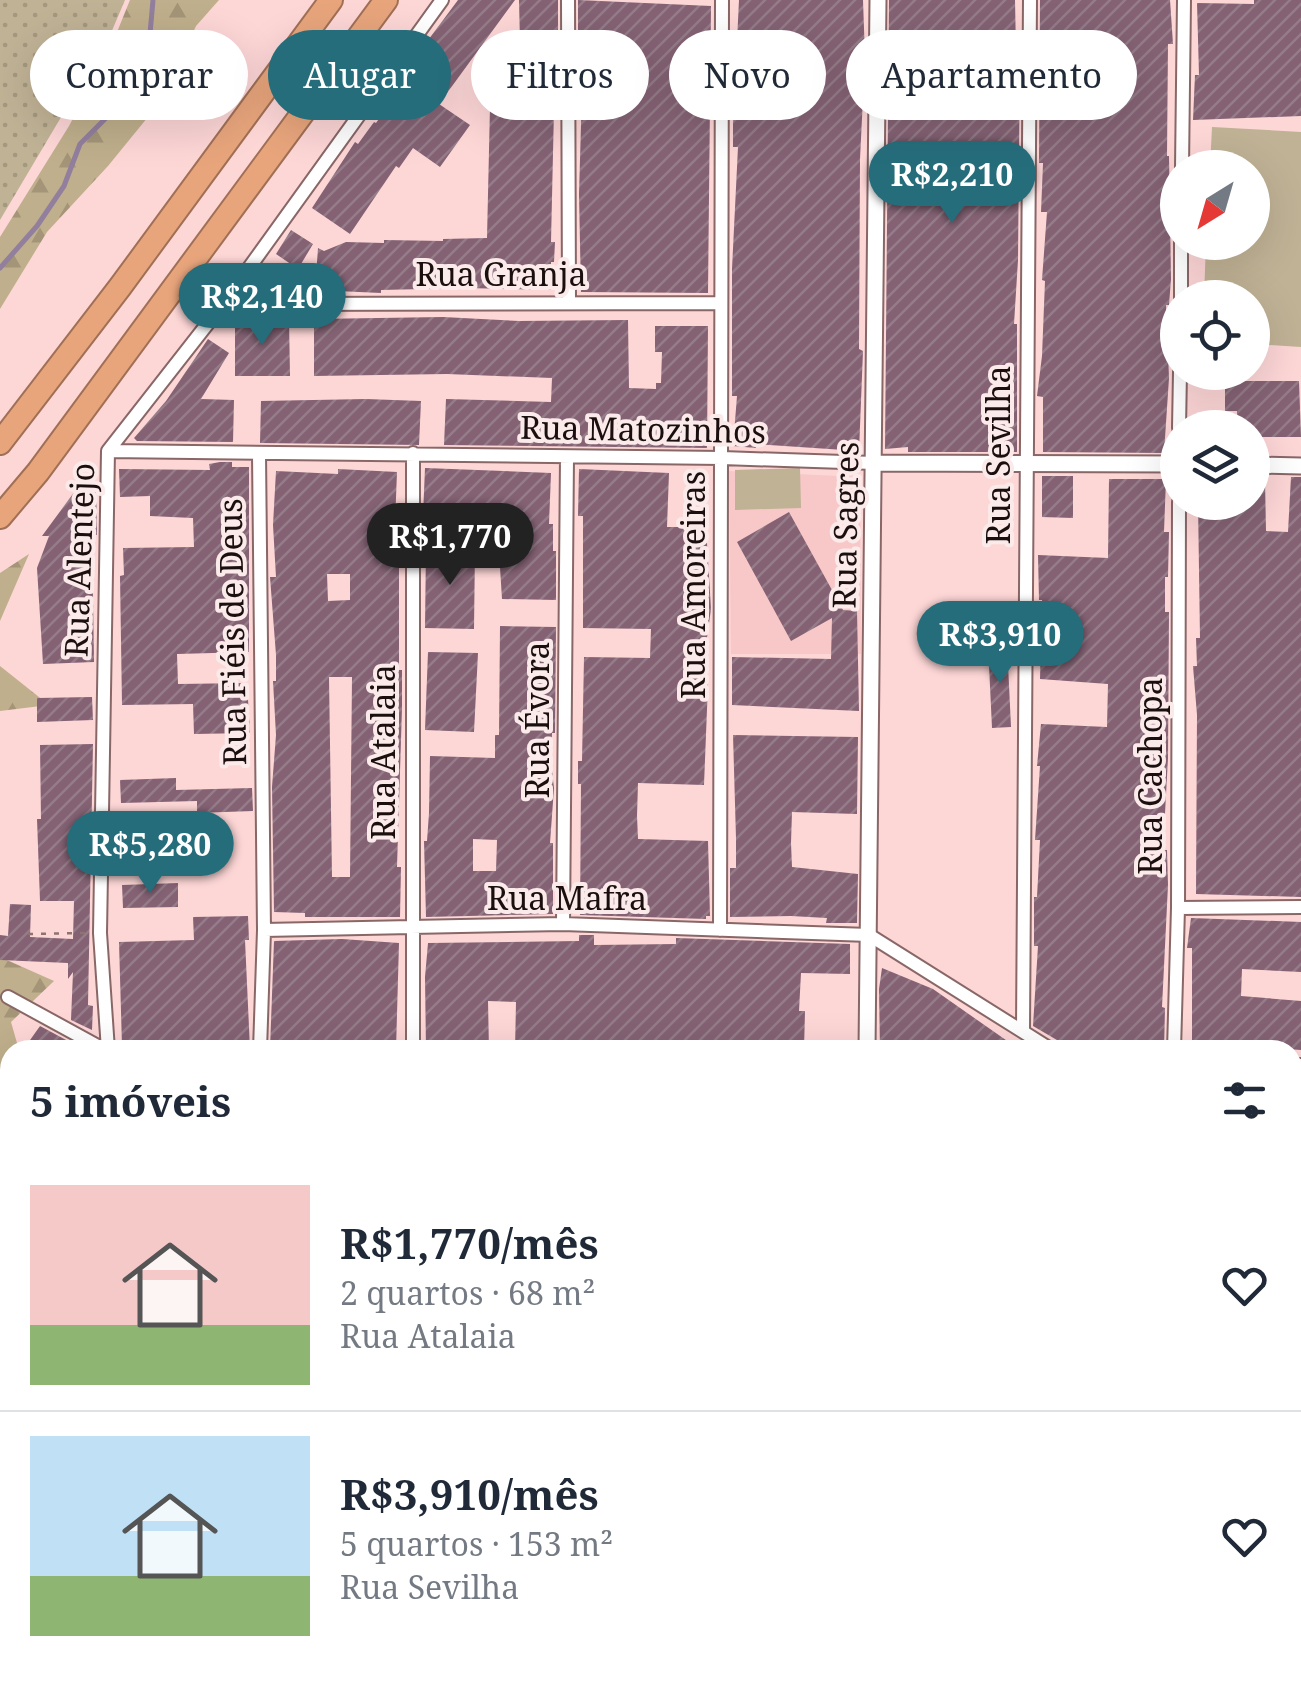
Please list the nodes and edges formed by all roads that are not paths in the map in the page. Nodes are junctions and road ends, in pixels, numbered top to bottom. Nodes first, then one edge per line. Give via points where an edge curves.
1 (331, 0) edge
2 (386, 0) edge
3 (442, 0) edge
4 (568, 0) edge
5 (722, 0) edge
6 (878, 0) edge
7 (1030, 0) edge
8 (1184, 0) edge
9 (1182, 150) edge
10 (569, 302) junction
11 (719, 303) junction
12 (223, 304) junction
13 (0, 443) edge
14 (108, 451) junction
15 (413, 453) junction
16 (259, 454) junction
17 (567, 457) junction
18 (722, 458) junction
19 (1026, 462) junction
20 (874, 463) junction
21 (1160, 464) edge
22 (1270, 465) edge
23 (1301, 466) edge
24 (0, 516) edge
25 (1179, 520) edge
26 (1178, 908) junction
27 (1301, 908) edge
28 (564, 924) junction
29 (411, 928) junction
30 (264, 930) junction
31 (720, 930) junction
32 (869, 935) junction
33 (8, 997) dead end
34 (1024, 1031) junction
35 (88, 1040) edge
36 (105, 1040) edge
37 (260, 1040) edge
38 (413, 1040) edge
39 (868, 1040) edge
40 (1037, 1040) edge
41 (1174, 1040) edge

1 - 13 highway
2 - 24 highway
3 - 12 street, Rua Alentejo
4 - 10 street
5 - 11 street, Rua Amoreiras
6 - 20 street, Rua Sagres
7 - 19 street, Rua Sevilha
8 - 9 street
10 - 11 street, Rua Granja
10 - 12 street, Rua Granja
11 - 18 street, Rua Amoreiras
12 - 14 street, Rua Alentejo
14 - 16 street, Rua Matozinhos
14 - 36 street, Rua Alentejo via 100,933
15 - 16 street, Rua Matozinhos
15 - 17 street, Rua Matozinhos
15 - 29 street, Rua Atalaia
16 - 30 street, Rua Fiéis de Deus
17 - 18 street, Rua Matozinhos
17 - 28 street, Rua Évora
18 - 20 street, Rua Matozinhos
18 - 31 street, Rua Amoreiras
19 - 20 street, Rua Matozinhos
19 - 21 street, Rua Matozinhos
19 - 34 street, Rua Sevilha
20 - 32 street, Rua Sagres
22 - 23 street
25 - 26 street, Rua Cachopa
26 - 27 street
26 - 41 street, Rua Cachopa
28 - 29 street, Rua Mafra
28 - 31 street, Rua Mafra
29 - 30 street, Rua Mafra
29 - 38 street, Rua Atalaia
30 - 37 street, Rua Fiéis de Deus
31 - 32 street, Rua Mafra
32 - 34 street
32 - 39 street, Rua Sagres
33 - 35 street
34 - 40 street

